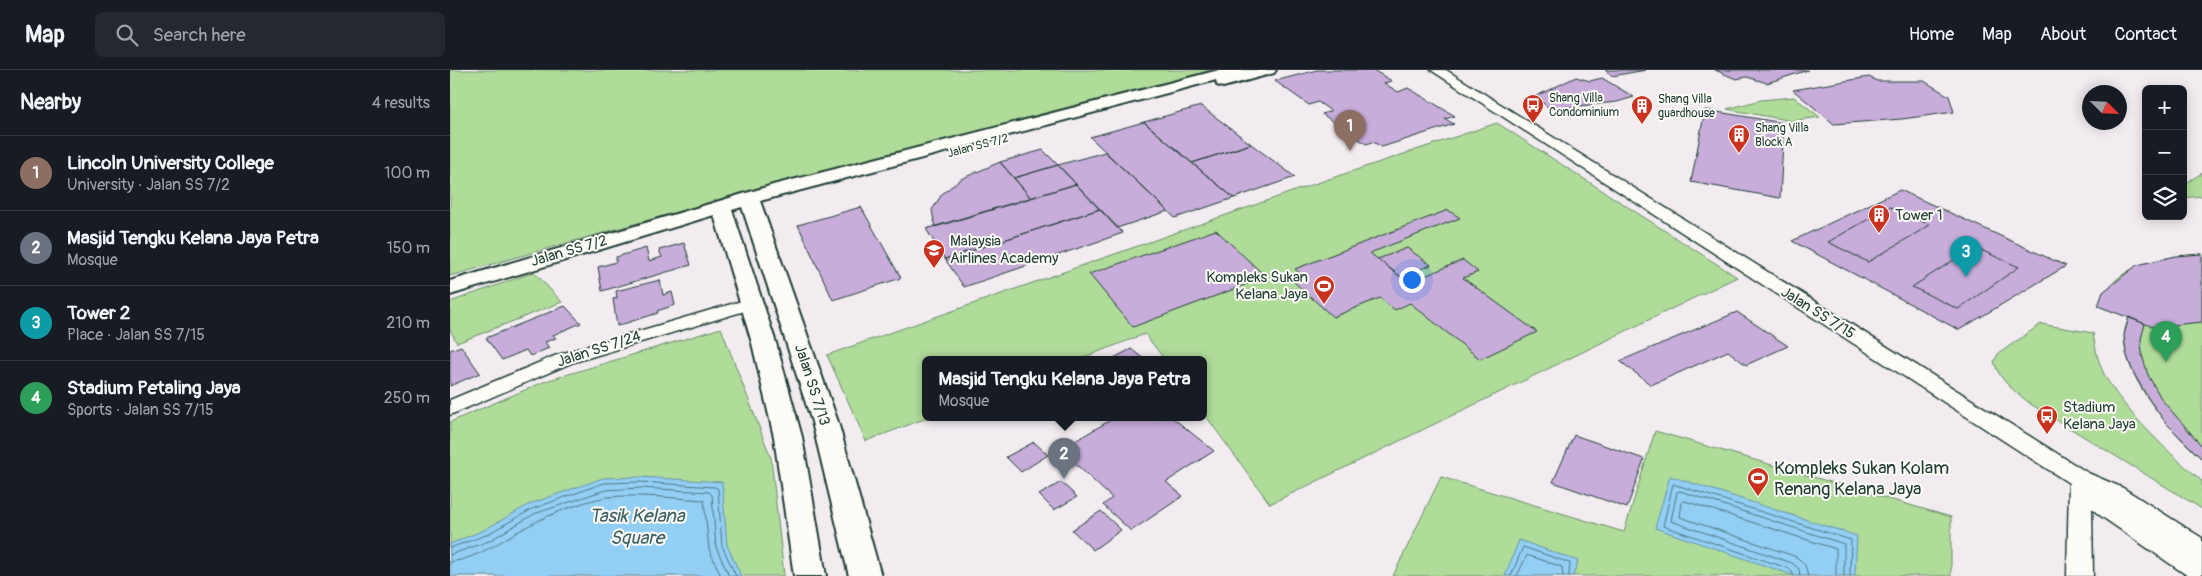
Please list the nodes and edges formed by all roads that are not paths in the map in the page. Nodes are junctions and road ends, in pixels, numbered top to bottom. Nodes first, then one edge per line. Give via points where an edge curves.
1 (1237, 70) edge
2 (1268, 70) edge
3 (1437, 70) edge
4 (750, 202) junction
5 (722, 209) junction
6 (450, 288) edge
7 (752, 303) junction
8 (792, 326) junction
9 (764, 343) junction
10 (450, 408) edge
11 (2080, 480) junction
12 (2202, 551) edge
13 (2202, 572) edge
14 (810, 576) edge
15 (865, 576) edge
16 (2080, 576) edge

1 - 4 street, Jalan SS 7/2
2 - 4 street, Jalan SS 7/2
3 - 11 street, Jalan SS 7/15
4 - 5 street, Jalan SS 7/2
4 - 8 street, Jalan SS 7/13
5 - 6 street, Jalan SS 7/2
5 - 7 street
7 - 9 street
7 - 10 street, Jalan SS 7/24 via 573,356
8 - 9 street
8 - 15 street, Jalan SS 7/13 via 825,422
9 - 14 street via 788,437
11 - 12 street, Jalan SS 7/15 via 2115,494
11 - 13 street via 2106,508
11 - 16 street

